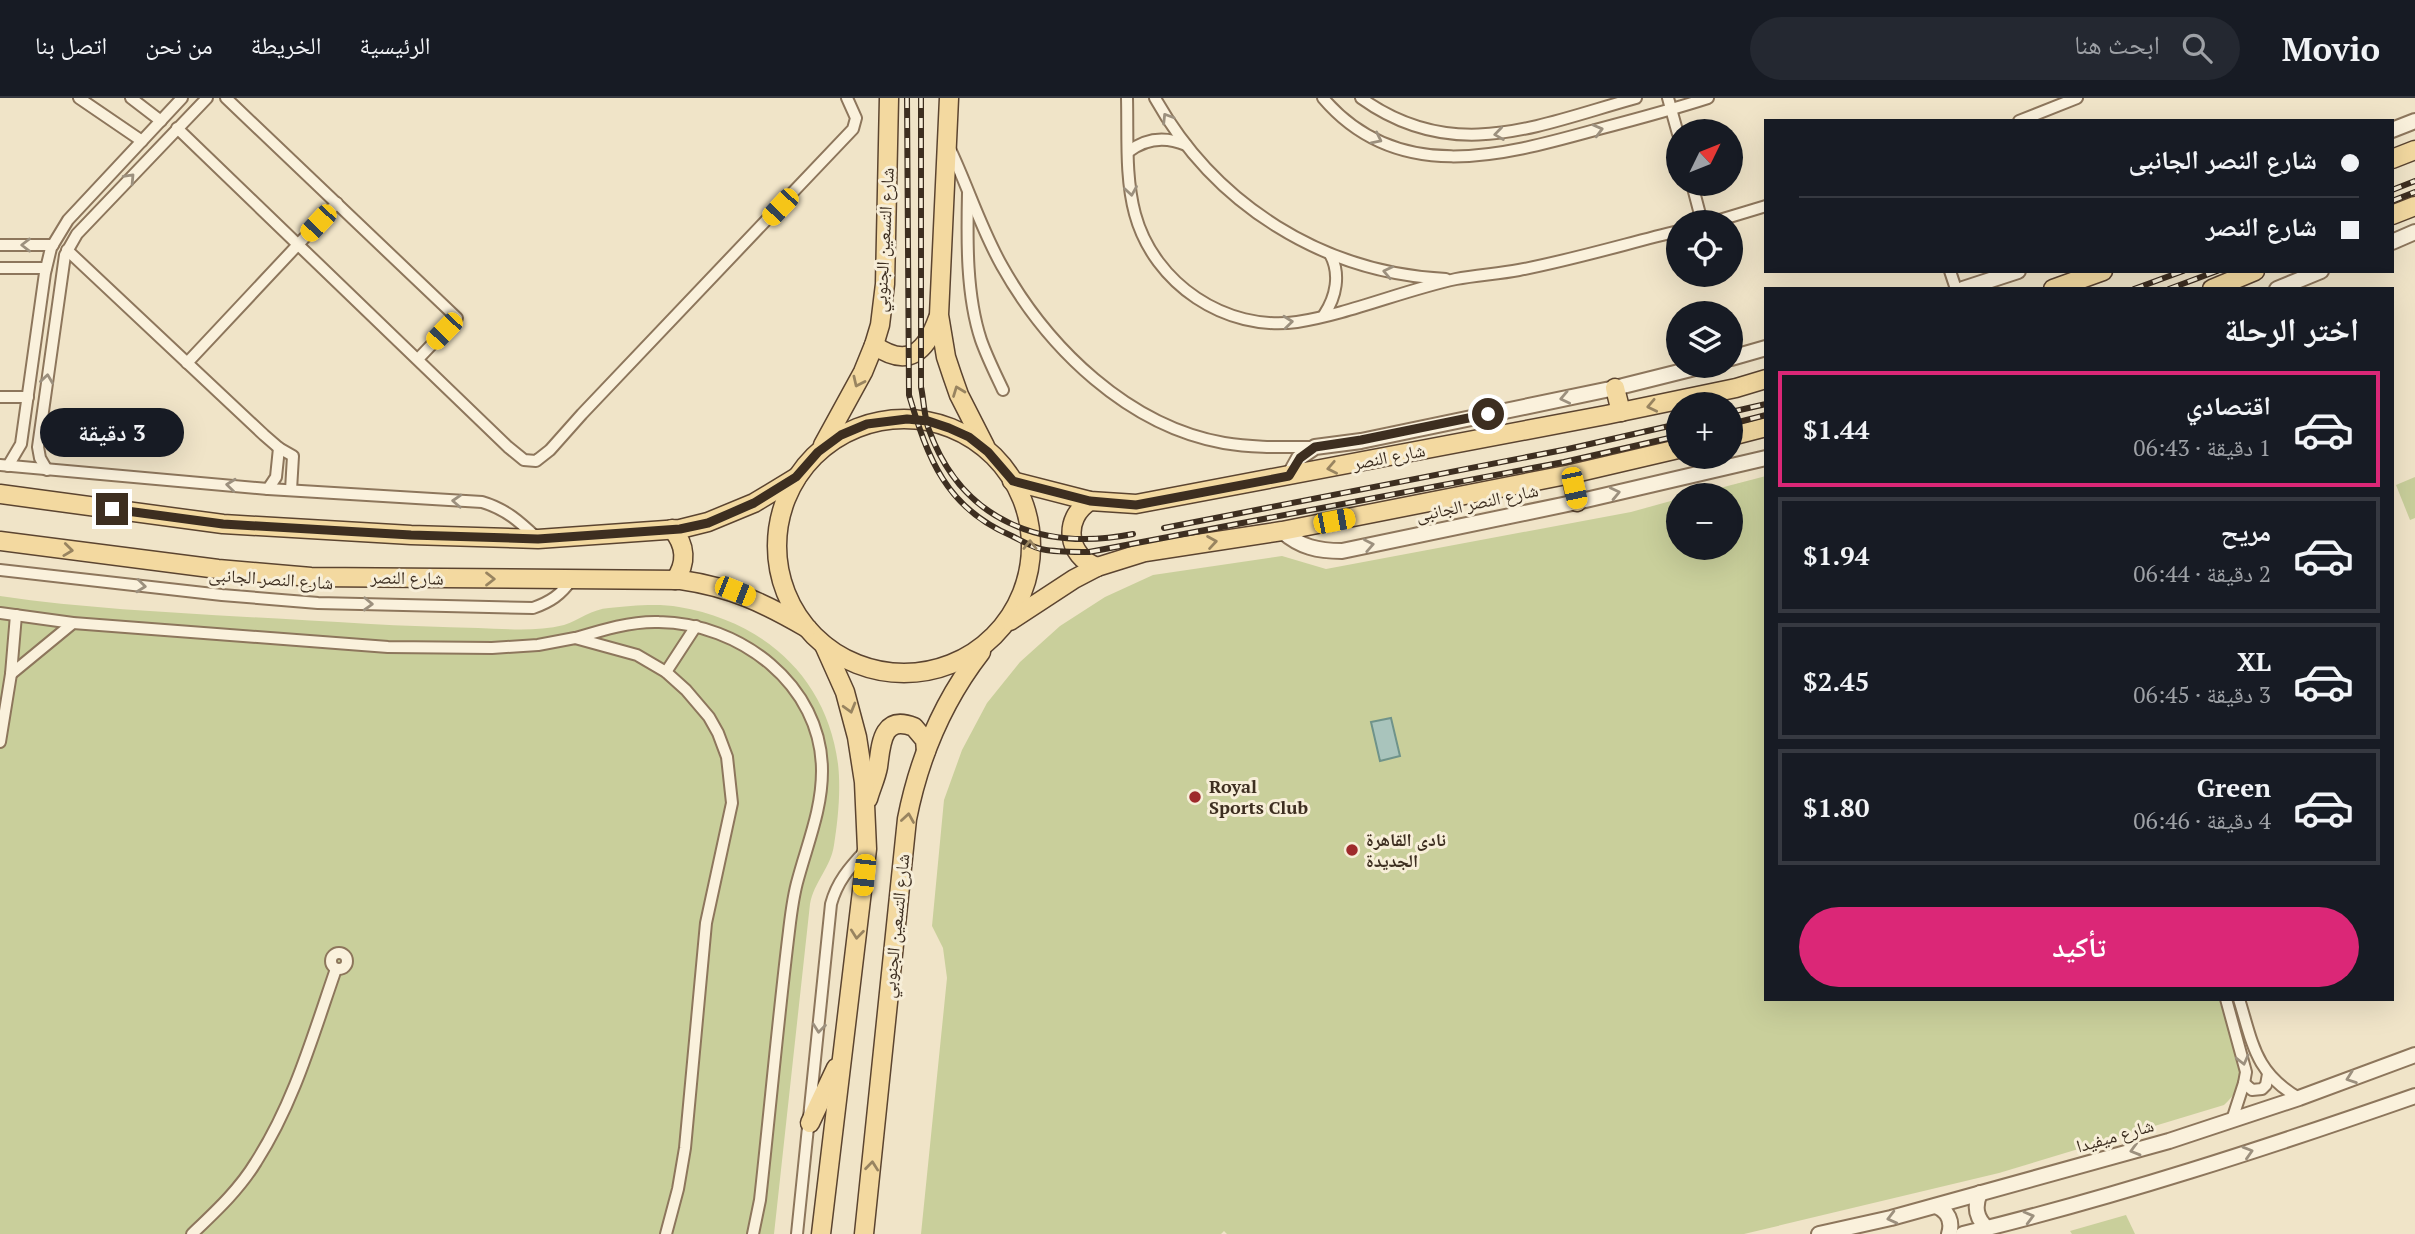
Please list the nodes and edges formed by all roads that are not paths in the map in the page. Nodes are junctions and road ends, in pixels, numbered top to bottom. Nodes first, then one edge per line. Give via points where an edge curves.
1 (79, 98) edge
2 (131, 98) edge
3 (182, 98) edge
4 (207, 98) edge
5 (226, 98) edge
6 (848, 98) edge
7 (949, 98) edge
8 (1127, 98) edge
9 (1155, 98) edge
10 (1322, 98) edge
11 (1361, 98) edge
12 (1636, 98) edge
13 (1668, 98) edge
14 (1708, 98) edge
15 (2077, 98) edge
16 (887, 103) edge
17 (1671, 110) junction
18 (1674, 119) edge
19 (2024, 119) edge
20 (161, 121) junction
21 (2415, 121) edge
22 (177, 128) junction
23 (2394, 129) edge
24 (142, 141) junction
25 (947, 142) junction
26 (1186, 145) junction
27 (2415, 150) edge
28 (1128, 152) junction
29 (2394, 158) edge
30 (968, 187) junction
31 (337, 203) junction
32 (2415, 206) edge
33 (1764, 207) edge
34 (1743, 213) edge
35 (2394, 214) edge
36 (2415, 232) edge
37 (1666, 234) edge
38 (2394, 241) edge
39 (299, 243) junction
40 (0, 245) edge
41 (53, 245) junction
42 (67, 250) junction
43 (1330, 254) junction
44 (0, 268) edge
45 (46, 268) junction
46 (2012, 273) edge
47 (2097, 273) edge
48 (2250, 273) edge
49 (2316, 273) edge
50 (1456, 279) junction
51 (1969, 287) edge
52 (2061, 287) edge
53 (2217, 287) edge
54 (2282, 287) edge
55 (939, 315) junction
56 (1324, 315) junction
57 (874, 345) junction
58 (1764, 349) edge
59 (1743, 355) edge
60 (418, 359) junction
61 (187, 363) junction
62 (1666, 375) edge
63 (1764, 380) edge
64 (1615, 388) junction
65 (1003, 390) dead end
66 (0, 397) edge
67 (28, 397) junction
68 (26, 409) junction
69 (43, 411) junction
70 (1620, 412) junction
71 (1764, 428) edge
72 (1743, 433) edge
73 (1315, 447) junction
74 (279, 449) junction
75 (818, 452) junction
76 (988, 452) junction
77 (1666, 452) edge
78 (1764, 458) edge
79 (4, 466) edge
80 (47, 470) junction
81 (1571, 474) junction
82 (1289, 476) junction
83 (796, 477) junction
84 (1013, 481) junction
85 (268, 489) junction
86 (291, 490) junction
87 (0, 494) edge
88 (1090, 501) junction
89 (1577, 502) junction
90 (672, 530) junction
91 (1282, 531) junction
92 (538, 539) junction
93 (0, 541) edge
94 (1097, 567) junction
95 (0, 570) edge
96 (572, 579) junction
97 (675, 580) junction
98 (0, 613) edge
99 (16, 615) junction
100 (73, 623) junction
101 (1004, 624) junction
102 (695, 626) junction
103 (807, 628) junction
104 (575, 638) junction
105 (991, 639) junction
106 (824, 645) junction
107 (666, 672) junction
108 (10, 674) junction
109 (0, 742) edge
110 (926, 751) junction
111 (866, 804) junction
112 (867, 849) junction
113 (337, 969) dead end
114 (2228, 1001) edge
115 (2240, 1001) edge
116 (843, 1053) junction
117 (2415, 1055) edge
118 (2268, 1073) junction
119 (2244, 1083) junction
120 (2415, 1096) edge
121 (2299, 1098) junction
122 (2232, 1120) junction
123 (810, 1123) junction
124 (1980, 1194) junction
125 (1936, 1206) junction
126 (1987, 1228) junction
127 (192, 1234) edge
128 (666, 1234) edge
129 (753, 1234) edge
130 (797, 1234) edge
131 (821, 1234) edge
132 (864, 1234) edge
133 (1819, 1234) edge
134 (1949, 1234) edge
135 (1964, 1234) edge

1 - 24 street
2 - 20 street
3 - 20 street
4 - 22 street
5 - 31 street
6 - 60 street via 856,118 853,129 536,461 517,455
7 - 25 main road
8 - 28 street
26 -> 9 street
10 -> 17 street via 1367,135 1402,151 1431,157 1499,155
12 -> 11 street via 1516,131 1477,136 1421,128
13 - 17 street
14 - 17 street
15 - 19 street
16 - 57 main road, شارع التسعين الجنوبي via 885,284
17 - 18 street
20 - 24 street
21 - 23 street
22 - 39 street
42 -> 22 street
24 - 41 street via 68,220
25 - 30 street
25 - 55 main road
26 - 28 street via 1152,140
26 - 43 street via 1256,214
27 - 29 main road
28 -> 56 street via 1135,215 1148,246 1193,296 1243,320 1270,324
30 - 65 street via 971,289 981,338
30 - 73 street via 1000,264 1021,297 1041,326 1096,379 1148,414 1188,433 1254,447
31 - 39 street
31 - 60 street via 457,317
32 - 35 main road
33 - 34 street
36 - 38 street
37 - 50 street via 1518,270
39 - 60 street
39 - 61 street
41 -> 40 street
41 - 45 street
42 - 61 street
69 -> 42 street
50 -> 43 street via 1404,275
43 - 56 street via 1336,285
44 - 45 street
45 - 67 street
46 - 51 street
47 - 52 main road
48 - 53 main road
49 - 54 street
50 - 56 street
55 - 57 main road via 928,341 913,355 894,356
76 -> 55 main road via 959,395 946,358
57 -> 75 main road, شارع التسعين الجنوبي via 852,395
58 - 59 street
61 - 74 street
62 - 64 street
63 -> 70 main road, شارع النصر
64 - 70 main road
64 -> 73 street
66 - 67 street
67 - 68 street
68 - 69 street
68 - 79 street via 21,444
69 - 80 street via 38,447
70 -> 82 main road, شارع النصر
71 - 72 main road
73 - 82 street via 1300,458
74 - 85 street via 276,477
74 - 86 street via 295,460
75 - 76 main road via 867,424 907,419 949,428
75 - 83 main road
76 - 84 main road
77 - 81 main road
89 -> 78 street, شارع النصر الجانبى
79 - 80 street
85 -> 80 street
81 - 89 main road
81 - 91 main road
82 - 88 main road, شارع النصر via 1136,505
83 - 90 main road via 731,514
83 - 103 main road via 778,525 777,550 781,579
84 - 88 main road, شارع النصر
101 -> 84 main road via 1019,600 1031,543
85 - 86 street
92 -> 86 street via 511,514 482,502
87 - 92 main road via 223,524
88 - 94 main road via 1075,516 1071,537 1079,556
91 -> 89 street, شارع النصر الجانبى via 1307,547 1342,551
90 - 92 main road
90 - 97 main road via 684,554
94 -> 91 main road via 1145,552
93 -> 96 main road, شارع النصر via 312,577
94 - 101 main road
95 -> 96 street, شارع النصر الجانبى via 318,603 533,608 555,598
96 - 97 main road, شارع النصر
97 - 103 main road, شارع النصر via 735,591
98 - 99 street
99 - 100 street
99 - 108 street
100 - 104 street via 388,647 492,648
100 - 108 street
101 - 105 main road
102 - 104 street via 641,622
102 - 107 street
102 - 129 street via 743,644 788,682 810,718 822,767 820,806 797,882 789,928
103 - 106 main road
104 - 107 street via 637,655
105 - 106 main road via 954,663 918,673 872,669
105 - 110 main road, شارع التسعين الجنوبي via 954,692
106 -> 111 main road via 852,714
107 - 128 street via 698,703 718,733 727,757 732,803 706,923 685,1148
108 - 109 street
110 - 111 main road via 922,735 914,727 898,725 888,730 880,743
132 -> 110 main road, شارع التسعين الجنوبي via 907,819
111 - 112 main road
112 -> 116 main road
112 -> 123 street via 845,873 831,904
113 - 127 street via 296,1085 268,1142 232,1194
114 -> 119 street via 2246,1072
115 - 118 street
116 - 123 main road
116 - 131 main road
117 -> 121 street, شارع ميفيدا
118 - 119 street via 2262,1089 2252,1090
118 - 121 street
119 - 122 street
126 -> 120 street via 2123,1191
121 - 122 street, شارع ميفيدا
122 -> 124 street, شارع ميفيدا
123 - 130 street
124 - 125 street, شارع ميفيدا
124 - 126 street via 1976,1209
125 -> 133 street, شارع ميفيدا
125 - 134 street via 1949,1216
126 - 135 street

